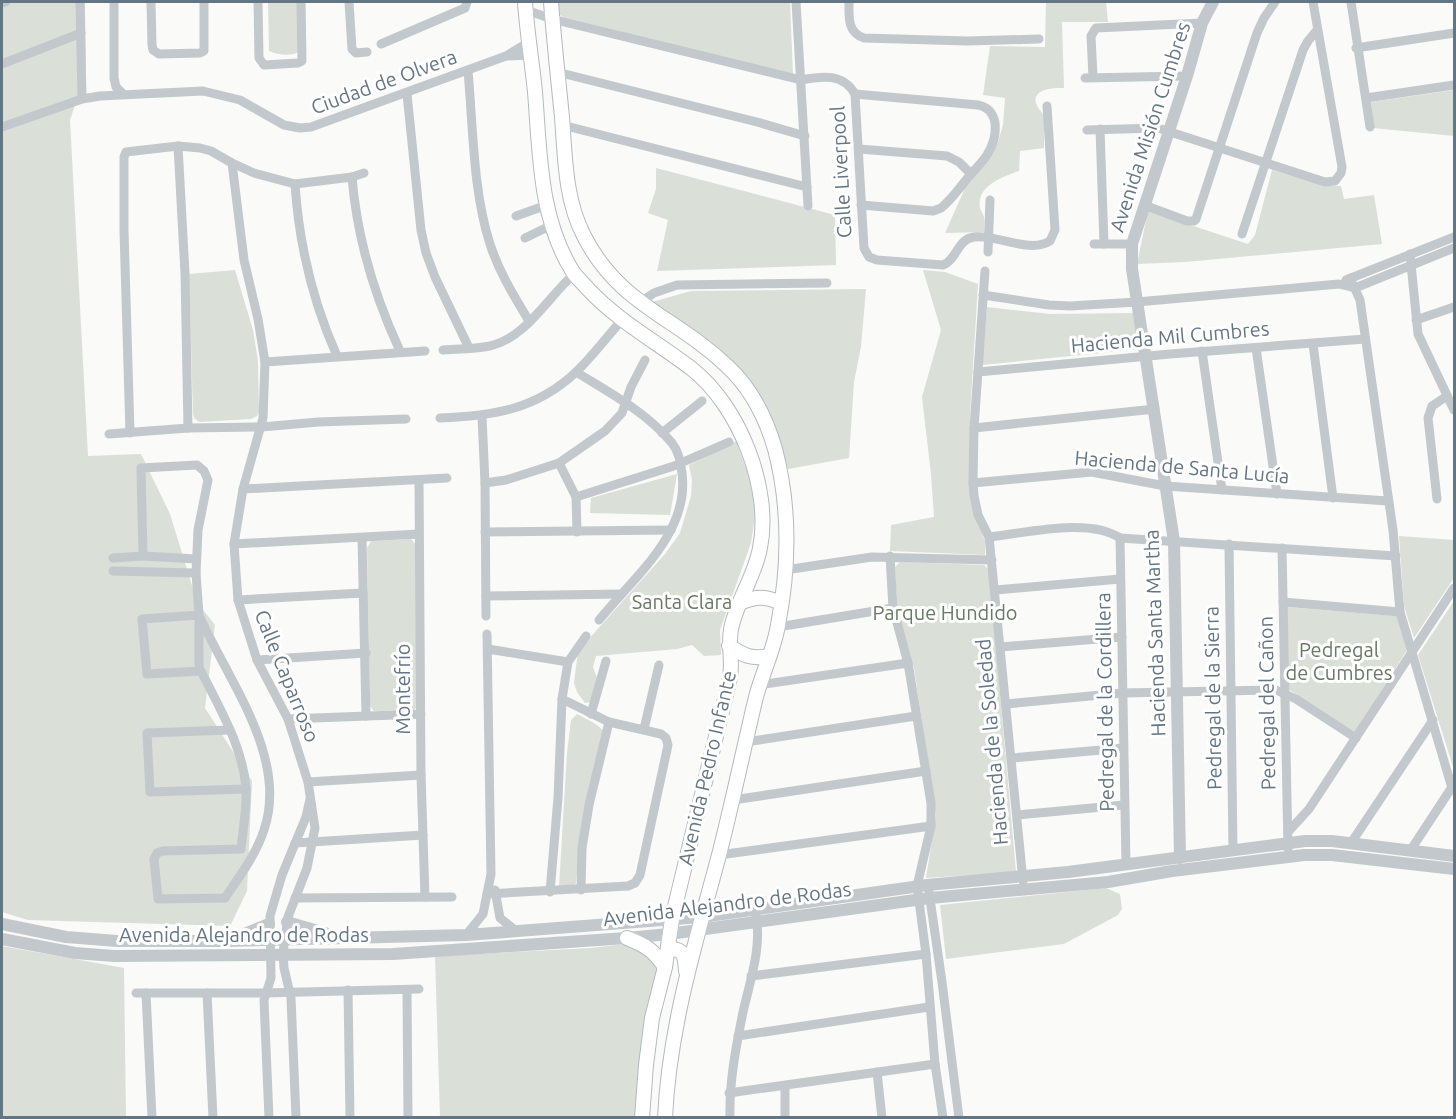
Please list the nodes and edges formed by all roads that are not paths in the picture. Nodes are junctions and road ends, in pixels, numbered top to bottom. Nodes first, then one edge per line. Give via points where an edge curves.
1 (6, 2) edge
2 (80, 2) edge
3 (114, 2) edge
4 (151, 2) edge
5 (204, 2) edge
6 (258, 2) edge
7 (301, 2) edge
8 (349, 2) edge
9 (551, 2) edge
10 (796, 2) edge
11 (849, 2) edge
12 (1214, 2) edge
13 (1275, 2) edge
14 (1313, 2) edge
15 (1351, 2) edge
16 (2, 3) edge
17 (464, 5) edge
18 (525, 6) edge
19 (552, 19) junction
20 (1202, 23) junction
21 (1317, 30) junction
22 (81, 33) junction
23 (1455, 33) edge
24 (1038, 39) dead end
25 (529, 40) junction
26 (381, 44) dead end
27 (1356, 48) junction
28 (367, 52) dead end
29 (532, 55) junction
30 (506, 56) junction
31 (2, 64) edge
32 (468, 71) junction
33 (557, 72) junction
34 (1187, 76) junction
35 (801, 80) junction
36 (1455, 85) edge
37 (122, 93) junction
38 (407, 94) junction
39 (855, 94) junction
40 (1366, 98) junction
41 (82, 99) junction
42 (1047, 106) dead end
43 (562, 125) junction
44 (2, 127) edge
45 (1370, 127) dead end
46 (1100, 129) junction
47 (1087, 130) dead end
48 (1169, 130) junction
49 (805, 136) junction
50 (178, 146) junction
51 (1219, 148) junction
52 (859, 149) junction
53 (1266, 162) junction
54 (232, 163) junction
55 (364, 173) dead end
56 (971, 174) junction
57 (352, 177) junction
58 (295, 184) junction
59 (807, 187) junction
60 (990, 200) dead end
61 (547, 205) junction
62 (861, 205) junction
63 (1144, 205) junction
64 (808, 206) dead end
65 (516, 216) dead end
66 (552, 225) junction
67 (1242, 234) dead end
68 (989, 237) junction
69 (1455, 237) edge
70 (525, 238) dead end
71 (1132, 244) junction
72 (1455, 248) edge
73 (988, 252) dead end
74 (1411, 259) junction
75 (985, 271) dead end
76 (574, 274) junction
77 (1350, 278) junction
78 (827, 283) dead end
79 (1339, 284) junction
80 (1355, 288) junction
81 (983, 295) junction
82 (1137, 302) junction
83 (639, 303) junction
84 (1455, 307) edge
85 (1416, 320) junction
86 (529, 321) junction
87 (621, 321) junction
88 (1365, 339) junction
89 (1312, 344) junction
90 (469, 348) junction
91 (1256, 348) junction
92 (443, 350) dead end
93 (400, 351) junction
94 (425, 351) dead end
95 (1202, 351) junction
96 (337, 356) junction
97 (1146, 356) junction
98 (645, 360) dead end
99 (265, 362) junction
100 (576, 372) junction
101 (978, 372) junction
102 (1447, 396) junction
103 (702, 401) dead end
104 (625, 402) junction
105 (1155, 409) junction
106 (1455, 410) edge
107 (482, 416) junction
108 (440, 418) dead end
109 (406, 419) dead end
110 (261, 427) junction
111 (189, 428) junction
112 (974, 428) junction
113 (129, 432) junction
114 (662, 433) junction
115 (110, 434) dead end
116 (729, 442) dead end
117 (559, 463) junction
118 (681, 463) junction
119 (447, 478) dead end
120 (419, 481) junction
121 (485, 483) junction
122 (973, 483) junction
123 (1165, 486) junction
124 (243, 489) junction
125 (1222, 490) junction
126 (1277, 494) junction
127 (576, 497) junction
128 (1333, 498) junction
129 (1437, 499) dead end
130 (1388, 501) junction
131 (671, 530) junction
132 (485, 532) junction
133 (577, 532) junction
134 (419, 534) junction
135 (989, 537) junction
136 (362, 538) junction
137 (1120, 538) junction
138 (1174, 541) junction
139 (234, 544) junction
140 (1229, 544) junction
141 (1282, 548) junction
142 (143, 556) junction
143 (890, 556) junction
144 (1396, 556) junction
145 (113, 558) dead end
146 (196, 559) junction
147 (992, 560) junction
148 (785, 570) junction
149 (113, 571) dead end
150 (196, 573) junction
151 (1120, 579) junction
152 (1455, 588) edge
153 (996, 590) junction
154 (363, 593) junction
155 (620, 594) junction
156 (486, 596) junction
157 (238, 600) junction
158 (1282, 602) junction
159 (740, 603) junction
160 (781, 603) junction
161 (893, 609) junction
162 (1401, 612) junction
163 (200, 615) junction
164 (486, 616) dead end
165 (599, 620) dead end
166 (778, 627) junction
167 (487, 634) dead end
168 (586, 636) dead end
169 (1122, 637) junction
170 (729, 646) junction
171 (1001, 647) junction
172 (488, 649) junction
173 (1412, 650) junction
174 (366, 653) junction
175 (769, 656) junction
176 (257, 660) junction
177 (606, 661) dead end
178 (568, 662) junction
179 (908, 663) junction
180 (659, 665) dead end
181 (201, 671) junction
182 (759, 685) junction
183 (1230, 691) junction
184 (1176, 692) junction
185 (1284, 692) junction
186 (1122, 693) junction
187 (562, 699) junction
188 (1006, 704) junction
189 (422, 714) junction
190 (591, 714) junction
191 (366, 716) junction
192 (916, 716) junction
193 (288, 719) junction
194 (1433, 720) junction
195 (609, 722) junction
196 (644, 729) junction
197 (230, 730) junction
198 (1356, 738) junction
199 (747, 742) junction
200 (1123, 748) junction
201 (1012, 758) junction
202 (926, 771) junction
203 (421, 775) junction
204 (308, 782) junction
205 (1453, 786) edge
206 (246, 789) junction
207 (310, 797) junction
208 (733, 800) junction
209 (1124, 805) junction
210 (1017, 815) junction
211 (931, 826) junction
212 (423, 835) junction
213 (1288, 837) junction
214 (295, 843) junction
215 (313, 843) junction
216 (1351, 843) junction
217 (1410, 850) junction
218 (1233, 851) junction
219 (719, 855) junction
220 (1455, 856) edge
221 (1288, 857) junction
222 (1180, 858) junction
223 (1126, 864) junction
224 (1455, 869) edge
225 (1022, 876) junction
226 (922, 885) junction
227 (581, 890) junction
228 (1024, 890) junction
229 (550, 892) junction
230 (491, 894) junction
231 (425, 897) junction
232 (452, 897) dead end
233 (295, 898) junction
234 (924, 899) junction
235 (756, 915) junction
236 (672, 919) junction
237 (700, 923) junction
238 (2, 924) edge
239 (269, 924) junction
240 (286, 929) junction
241 (515, 930) junction
242 (669, 934) junction
243 (466, 935) junction
244 (350, 937) junction
245 (627, 938) junction
246 (2, 939) edge
247 (270, 939) junction
248 (225, 941) junction
249 (668, 949) junction
250 (277, 953) junction
251 (926, 954) junction
252 (665, 967) junction
253 (752, 976) junction
254 (686, 982) junction
255 (419, 989) dead end
256 (348, 990) junction
257 (407, 990) junction
258 (290, 991) junction
259 (136, 993) dead end
260 (146, 993) junction
261 (207, 993) junction
262 (265, 993) junction
263 (930, 1007) junction
264 (738, 1036) junction
265 (935, 1065) junction
266 (877, 1072) junction
267 (784, 1086) junction
268 (729, 1093) junction
269 (943, 1115) edge
270 (152, 1118) edge
271 (213, 1118) edge
272 (269, 1118) edge
273 (296, 1118) edge
274 (350, 1118) edge
275 (408, 1118) edge
276 (642, 1118) edge
277 (664, 1118) edge
278 (729, 1118) edge
279 (785, 1118) edge
280 (882, 1118) edge
281 (959, 1118) edge

1 - 16 street
2 - 22 street
3 - 37 street via 114,78
4 - 5 street via 152,45 159,54 204,51
6 - 7 street via 259,58 264,65 302,61
8 - 28 street via 352,47 356,53
9 - 19 main road, Avenida Pedro Infante
10 - 35 street
11 - 24 street via 852,31 864,38
12 - 20 street, Avenida Misión Cumbres
13 - 51 street via 1257,33
14 - 21 street
15 - 27 street
17 - 26 street
18 - 19 street
18 - 25 main road, Avenida Pedro Infante
19 - 33 main road, Avenida Pedro Infante
19 - 35 street
20 - 34 street, Avenida Misión Cumbres
20 - 34 street via 1096,28 1091,36 1089,77
21 - 53 street via 1303,50
21 - 53 street via 1341,167 1339,178 1325,182
22 - 31 street
22 - 41 street
23 - 27 street
25 - 29 main road, Avenida Pedro Infante
25 - 30 street, Ciudad de Olvera
27 - 40 street
29 - 30 street, Ciudad de Olvera
29 - 61 main road, Avenida Pedro Infante
30 - 32 street, Ciudad de Olvera
32 - 38 street, Ciudad de Olvera
32 - 86 street via 484,223 497,264
33 - 43 main road, Avenida Pedro Infante
33 - 49 street
34 - 48 street, Avenida Misión Cumbres
35 - 39 street via 836,78
35 - 49 street
36 - 40 street
37 - 38 street, Ciudad de Olvera via 217,93 240,100 275,122 300,128 320,125
37 - 41 street, Ciudad de Olvera
38 - 90 street via 426,253
39 - 52 street, Calle Liverpool
39 - 56 street via 984,106 992,112 995,124 993,144
40 - 45 street
41 - 44 street, Ciudad de Olvera
42 - 68 street via 1053,236 1040,245
43 - 59 street
43 - 83 main road, Avenida Pedro Infante via 569,186 579,226 609,274
46 - 47 street
46 - 48 street
46 - 71 street via 1099,244
48 - 51 street
48 - 63 street, Avenida Misión Cumbres
49 - 59 street
50 - 54 street via 211,151
50 - 111 street
50 - 113 street via 129,151 124,157
51 - 53 street
51 - 63 street via 1194,221
52 - 56 street via 947,156
52 - 62 street, Calle Liverpool
53 - 67 street
54 - 58 street
54 - 99 street, Calle Caparroso via 244,260
55 - 57 street
56 - 62 street via 937,210
57 - 58 street
57 - 93 street via 359,235
58 - 96 street via 300,236 313,296
59 - 64 street
60 - 68 street
61 - 65 street
61 - 66 main road, Avenida Pedro Infante
62 - 68 street, Calle Liverpool via 864,248 869,257 877,260 943,265 949,263 965,240
63 - 71 street, Avenida Misión Cumbres
66 - 70 street
66 - 76 main road, Avenida Pedro Infante
68 - 73 street
69 - 74 street
71 - 82 street, Avenida Misión Cumbres
72 - 74 street
74 - 77 street
74 - 80 street
74 - 85 street
75 - 81 street, Hacienda de la Soledad
76 - 86 street
76 - 87 main road, Avenida Pedro Infante
77 - 79 street
77 - 80 street
78 - 83 street via 677,285
79 - 80 street
79 - 82 street
80 - 88 street
81 - 82 street via 1049,305
81 - 101 street, Hacienda de la Soledad
82 - 97 street, Hacienda Santa Martha
83 - 148 main road, Avenida Pedro Infante via 714,354 756,401 775,450 785,502
84 - 85 street
85 - 102 street via 1422,345
86 - 90 street via 503,341
87 - 100 street
87 - 159 main road, Avenida Pedro Infante via 705,380 732,414 743,437 763,516 760,548
88 - 89 street, Hacienda Mil Cumbres
88 - 130 street
89 - 91 street, Hacienda Mil Cumbres
89 - 128 street
90 - 92 street
91 - 95 street, Hacienda Mil Cumbres
91 - 126 street
93 - 94 street
93 - 96 street
95 - 97 street, Hacienda Mil Cumbres
95 - 125 street
96 - 99 street
97 - 101 street, Hacienda Mil Cumbres
97 - 105 street, Hacienda Santa Martha
98 - 104 street
99 - 110 street, Calle Caparroso
100 - 104 street
100 - 107 street via 542,397
101 - 112 street, Hacienda de la Soledad
102 - 106 street
102 - 129 street via 1432,406 1428,418
103 - 114 street
104 - 114 street
104 - 117 street via 614,424
105 - 112 street
105 - 123 street, Hacienda Santa Martha
107 - 108 street
107 - 121 street
109 - 110 street
110 - 111 street
110 - 124 street, Calle Caparroso
111 - 113 street
112 - 122 street, Hacienda de la Soledad
113 - 115 street
114 - 118 street
116 - 118 street
117 - 121 street
117 - 127 street
118 - 127 street
118 - 131 street via 681,501
119 - 120 street
120 - 124 street
120 - 134 street, Montefrío
121 - 132 street
122 - 123 street, Hacienda de Santa Lucía via 1082,472
122 - 135 street, Hacienda de la Soledad via 975,505
123 - 125 street, Hacienda de Santa Lucía
123 - 138 street, Hacienda Santa Martha
124 - 139 street, Calle Caparroso
125 - 126 street, Hacienda de Santa Lucía
126 - 128 street, Hacienda de Santa Lucía
127 - 133 street
128 - 130 street, Hacienda de Santa Lucía
130 - 144 street
131 - 133 street
131 - 155 street via 659,550
132 - 133 street
132 - 156 street
134 - 136 street
134 - 189 street, Montefrío
135 - 137 street via 1084,527
135 - 147 street, Hacienda de la Soledad
136 - 139 street
136 - 154 street
137 - 138 street
137 - 151 street, Pedregal de la Cordillera
138 - 140 street
138 - 184 street, Hacienda Santa Martha
139 - 157 street, Calle Caparroso
140 - 141 street
140 - 183 street, Pedregal de la Sierra
141 - 144 street
141 - 158 street, Pedregal del Cañon
142 - 145 street
142 - 146 street
142 - 146 street via 141,468 197,465 207,480
143 - 147 street
143 - 148 street
143 - 161 street
144 - 162 street
146 - 150 street
147 - 153 street, Hacienda de la Soledad
148 - 160 main road, Avenida Pedro Infante
149 - 150 street
150 - 163 street
151 - 153 street
151 - 169 street, Pedregal de la Cordillera
152 - 173 street
153 - 171 street, Hacienda de la Soledad
154 - 157 street
154 - 174 street
155 - 156 street
155 - 165 street
156 - 164 street
157 - 176 street, Calle Caparroso
158 - 162 street
158 - 185 street, Pedregal del Cañon
159 - 160 main road via 761,597
159 - 170 main road, Avenida Pedro Infante
160 - 166 main road, Avenida Pedro Infante
161 - 166 street
161 - 179 street
162 - 173 street
163 - 181 street
163 - 181 street via 142,619 147,674
163 - 206 street via 258,733 271,800 265,830 255,852 225,898 158,899 154,859 157,853 241,849
166 - 175 main road, Avenida Pedro Infante
167 - 172 street
168 - 178 street
169 - 171 street
169 - 186 street, Pedregal de la Cordillera
170 - 175 main road via 753,658
170 - 236 main road, Avenida Pedro Infante via 730,678
171 - 188 street, Hacienda de la Soledad
172 - 178 street
172 - 230 street
173 - 194 street
173 - 198 street
174 - 176 street
174 - 191 street
175 - 182 main road, Avenida Pedro Infante
176 - 193 street, Calle Caparroso
177 - 190 street
178 - 187 street
179 - 182 street
179 - 192 street
180 - 196 street
181 - 197 street
182 - 199 main road, Avenida Pedro Infante
183 - 184 street
183 - 185 street
183 - 218 street, Pedregal de la Sierra
184 - 186 street
184 - 222 street, Hacienda Santa Martha
185 - 198 street
185 - 213 street, Pedregal del Cañon
186 - 188 street
186 - 200 street, Pedregal de la Cordillera
187 - 190 street
187 - 229 street
188 - 201 street, Hacienda de la Soledad
189 - 191 street
189 - 203 street, Montefrío
190 - 195 street
191 - 193 street
192 - 199 street
192 - 202 street
193 - 204 street, Calle Caparroso
194 - 205 street
194 - 216 street
195 - 196 street
195 - 227 street via 589,805
196 - 227 street via 661,734 668,745 640,875 628,886
197 - 206 street via 243,766
197 - 206 street via 147,733 150,792
198 - 213 street
199 - 208 main road, Avenida Pedro Infante
200 - 201 street
200 - 209 street, Pedregal de la Cordillera
201 - 210 street, Hacienda de la Soledad
202 - 208 street
202 - 211 street
203 - 204 street
203 - 212 street, Montefrío
204 - 207 street, Calle Caparroso
205 - 217 street
207 - 214 street, Calle Caparroso
207 - 215 street, Calle Caparroso
208 - 219 main road, Avenida Pedro Infante
209 - 210 street
209 - 223 street, Pedregal de la Cordillera
210 - 225 street, Hacienda de la Soledad
211 - 219 street
211 - 226 street via 920,873
212 - 215 street
212 - 231 street, Montefrío
213 - 216 street, Avenida Alejandro de Rodas
213 - 218 street, Avenida Alejandro de Rodas
213 - 221 street, Pedregal del Cañon
214 - 215 street
214 - 239 street, Calle Caparroso
215 - 233 street, Calle Caparroso
216 - 217 street, Avenida Alejandro de Rodas
217 - 220 street, Avenida Alejandro de Rodas
218 - 222 street, Avenida Alejandro de Rodas
219 - 237 main road, Avenida Pedro Infante
221 - 224 street, Avenida Alejandro de Rodas via 1332,855
221 - 228 street, Avenida Alejandro de Rodas
222 - 223 street, Avenida Alejandro de Rodas
223 - 225 street, Avenida Alejandro de Rodas
225 - 226 street, Avenida Alejandro de Rodas
225 - 228 street, Hacienda de la Soledad
226 - 234 street
226 - 235 street, Avenida Alejandro de Rodas
227 - 229 street
228 - 234 street, Avenida Alejandro de Rodas
229 - 230 street
230 - 241 street via 500,918
230 - 243 street via 483,914
231 - 232 street
231 - 233 street
233 - 240 street, Calle Caparroso
234 - 235 street, Avenida Alejandro de Rodas
234 - 251 street
234 - 281 street
235 - 237 street, Avenida Alejandro de Rodas
235 - 253 street via 757,946
236 - 237 street, Avenida Alejandro de Rodas
236 - 241 street, Avenida Alejandro de Rodas
236 - 242 main road, Avenida Pedro Infante
237 - 242 street, Avenida Alejandro de Rodas
237 - 254 main road, Avenida Pedro Infante
238 - 248 street, Avenida Alejandro de Rodas via 66,937 117,941
239 - 247 street, Calle Caparroso
239 - 248 street
240 - 244 street, Avenida Alejandro de Rodas
240 - 244 street
240 - 247 street, Avenida Alejandro de Rodas
240 - 250 street, Calle Caparroso
241 - 243 street, Avenida Alejandro de Rodas
242 - 245 street, Avenida Alejandro de Rodas
242 - 249 main road, Avenida Pedro Infante
243 - 244 street, Avenida Alejandro de Rodas
245 - 250 street, Avenida Alejandro de Rodas via 393,954
245 - 252 main road via 653,950
246 - 250 street, Avenida Alejandro de Rodas via 114,956
247 - 248 street, Avenida Alejandro de Rodas
247 - 250 street, Calle Caparroso
249 - 252 main road, Avenida Pedro Infante
249 - 254 main road via 677,949 684,956
250 - 258 street
250 - 262 street
251 - 253 street
251 - 263 street
252 - 276 main road, Avenida Pedro Infante via 645,1065
253 - 264 street
254 - 277 main road, Avenida Pedro Infante
255 - 257 street
256 - 257 street
256 - 258 street
256 - 274 street
257 - 275 street
258 - 262 street
258 - 273 street
259 - 260 street
260 - 261 street
260 - 270 street
261 - 262 street
261 - 271 street
262 - 272 street
263 - 264 street
263 - 265 street
264 - 268 street
265 - 266 street
265 - 269 street
266 - 267 street
266 - 280 street
267 - 268 street
267 - 279 street
268 - 278 street

